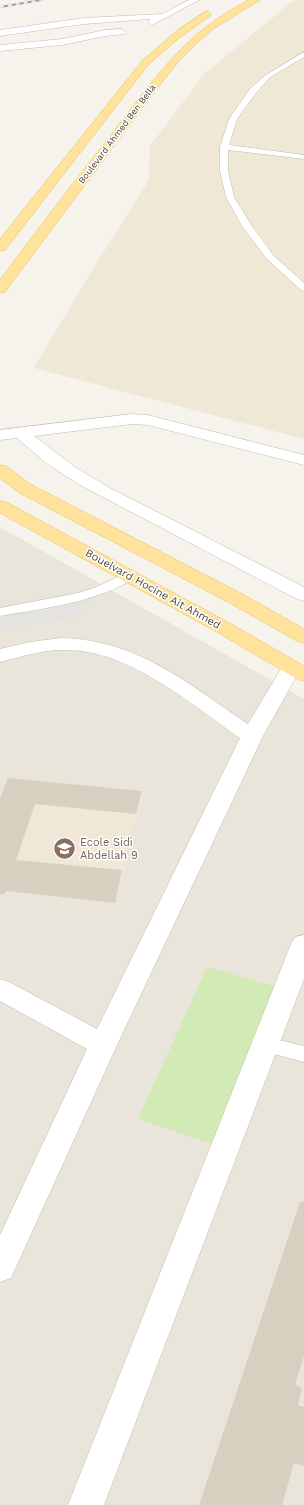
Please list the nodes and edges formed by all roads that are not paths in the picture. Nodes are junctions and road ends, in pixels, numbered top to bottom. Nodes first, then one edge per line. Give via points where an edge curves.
1 (195, 0) edge
2 (256, 0) edge
3 (216, 9) dead end
4 (164, 16) junction
5 (146, 25) dead end
6 (0, 33) edge
7 (124, 36) dead end
8 (0, 48) edge
9 (304, 54) edge
10 (288, 63) junction
11 (304, 65) edge
12 (224, 147) junction
13 (304, 157) edge
14 (0, 247) edge
15 (304, 288) edge
16 (0, 289) edge
17 (21, 433) junction
18 (0, 435) edge
19 (304, 460) edge
20 (0, 470) edge
21 (0, 506) edge
22 (129, 576) junction
23 (304, 595) edge
24 (0, 612) edge
25 (304, 637) edge
26 (0, 656) edge
27 (298, 672) edge
28 (252, 736) junction
29 (304, 944) edge
30 (0, 990) edge
31 (103, 1045) junction
32 (266, 1045) junction
33 (304, 1054) edge
34 (0, 1268) edge
35 (86, 1505) edge

1 - 4 street
2 - 16 main road, Boulevard Ahmed Ben Bella via 208,29 186,48 155,84
3 - 14 main road, Boulevard Ahmed Ben Bella via 187,27 145,63
4 - 5 street
4 - 6 street via 80,22
7 - 8 street via 133,32 109,32 62,42
9 - 10 lane
10 - 11 lane
10 - 12 lane via 268,76 253,91 233,119
12 - 13 lane
12 - 15 lane via 224,171 230,197 270,257
17 - 18 street
17 - 19 street via 112,420 137,419
17 - 23 street via 38,450 71,473
20 - 25 main road via 24,488 237,599
21 - 22 main road, Bouelvard Hocine Ait Ahmed
22 - 24 lane via 90,595
22 - 27 main road, Bouelvard Hocine Ait Ahmed
26 - 28 street via 17,650 52,644 89,646 121,654 150,667
27 - 28 street
28 - 31 street
29 - 32 street
30 - 31 street
31 - 34 street
32 - 33 lane
32 - 35 street

